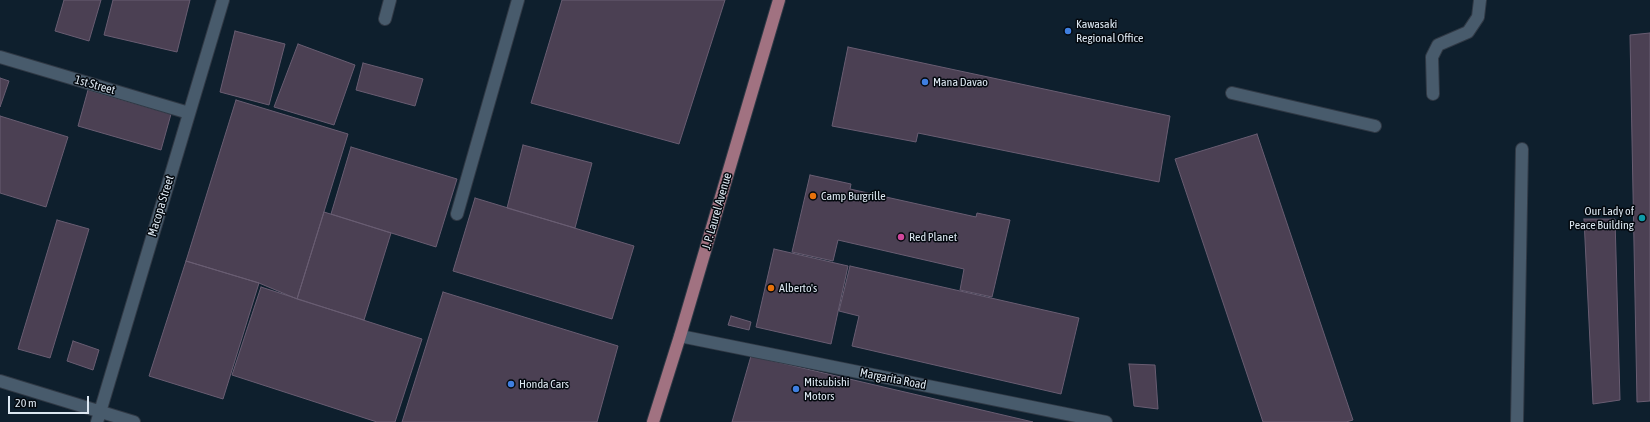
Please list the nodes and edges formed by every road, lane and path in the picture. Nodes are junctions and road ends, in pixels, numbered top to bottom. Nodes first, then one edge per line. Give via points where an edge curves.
1 (223, 0) edge
2 (390, 0) edge
3 (518, 0) edge
4 (779, 0) edge
5 (1480, 0) edge
6 (384, 19) dead end
7 (0, 57) edge
8 (1232, 93) dead end
9 (1433, 94) dead end
10 (189, 112) junction
11 (1375, 126) dead end
12 (1522, 149) dead end
13 (457, 214) dead end
14 (680, 336) junction
15 (0, 381) edge
16 (98, 417) edge
17 (134, 422) edge
18 (653, 422) edge
19 (1106, 422) edge
20 (1517, 422) edge

1 - 10 street, Macopa Street
2 - 6 street
3 - 13 street
4 - 14 main road, J. P. Laurel Avenue
5 - 9 street via 1478,17 1468,32 1438,45 1432,57
7 - 10 street, 1st Street
8 - 11 street
10 - 16 street, Macopa Street
12 - 20 street
14 - 18 main road, J. P. Laurel Avenue
14 - 19 street, Margarita Road
15 - 16 street
16 - 17 street

